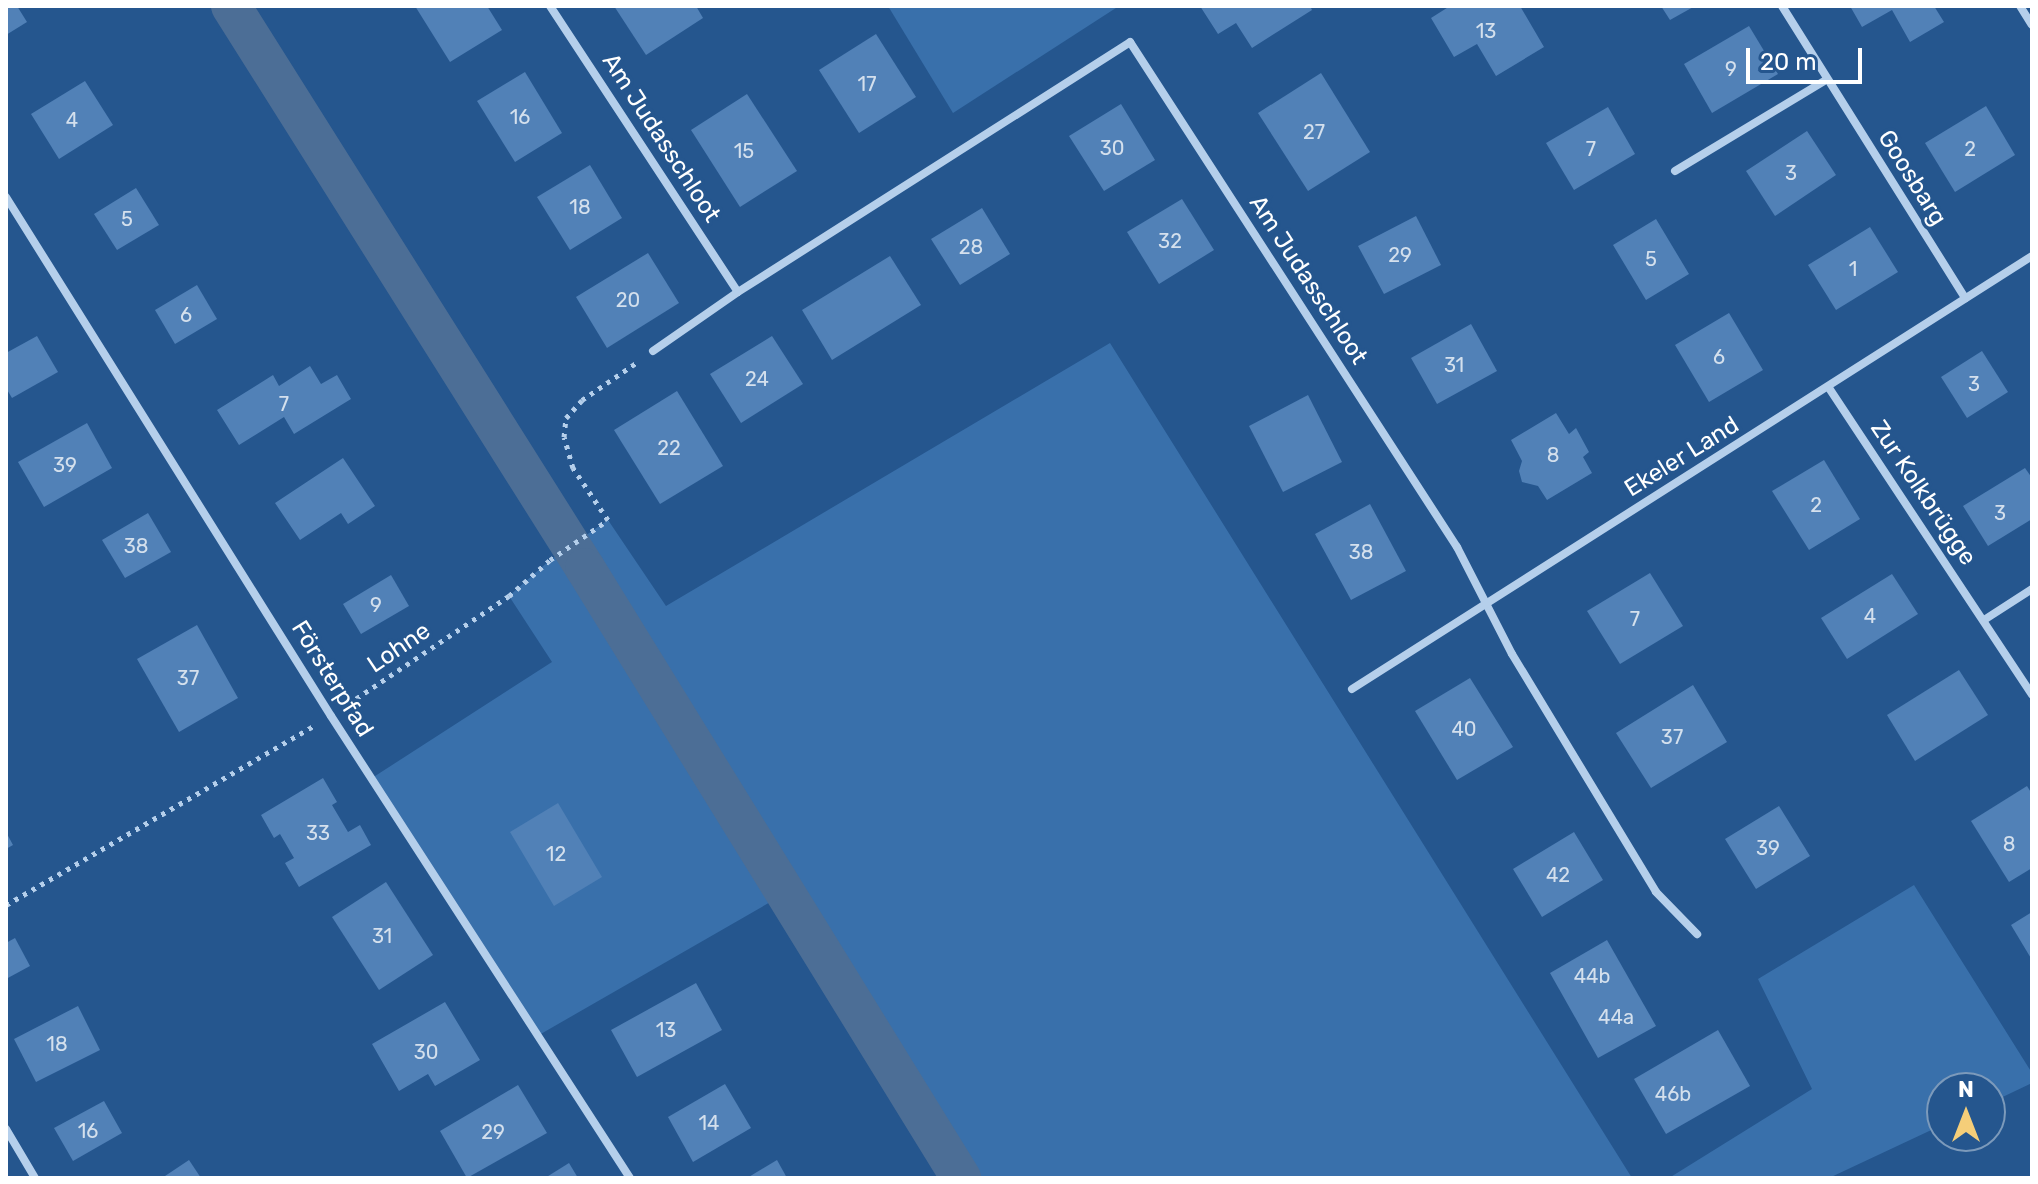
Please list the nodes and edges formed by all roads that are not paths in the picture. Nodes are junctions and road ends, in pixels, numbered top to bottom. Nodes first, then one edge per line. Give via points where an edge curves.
1 (550, 6) edge
2 (1782, 6) edge
3 (2020, 6) edge
4 (2032, 25) edge
5 (1826, 80) junction
6 (1675, 171) dead end
7 (6, 197) edge
8 (2032, 256) edge
9 (738, 292) junction
10 (1965, 298) junction
11 (653, 351) road end
12 (1829, 388) junction
13 (2032, 589) edge
14 (1486, 603) junction
15 (1984, 620) junction
16 (1352, 689) dead end
17 (2032, 695) edge
18 (1697, 934) dead end
19 (6, 1129) edge
20 (35, 1178) edge
21 (630, 1178) edge

1 - 9 street, Am Judasschloot
2 - 5 street, Goosbarg
3 - 4 street
5 - 6 street
5 - 10 street, Goosbarg
7 - 21 street, Försterpfad via 331,716
8 - 10 street, Ekeler Land
9 - 11 street, Am Judasschloot
9 - 14 street, Am Judasschloot via 1130,42 1457,547
10 - 12 street, Ekeler Land
12 - 14 street, Ekeler Land
12 - 15 street, Zur Kolkbrügge
13 - 15 street
14 - 16 street, Ekeler Land
14 - 18 street, Am Judasschloot via 1656,892
15 - 17 street, Zur Kolkbrügge
19 - 20 street

